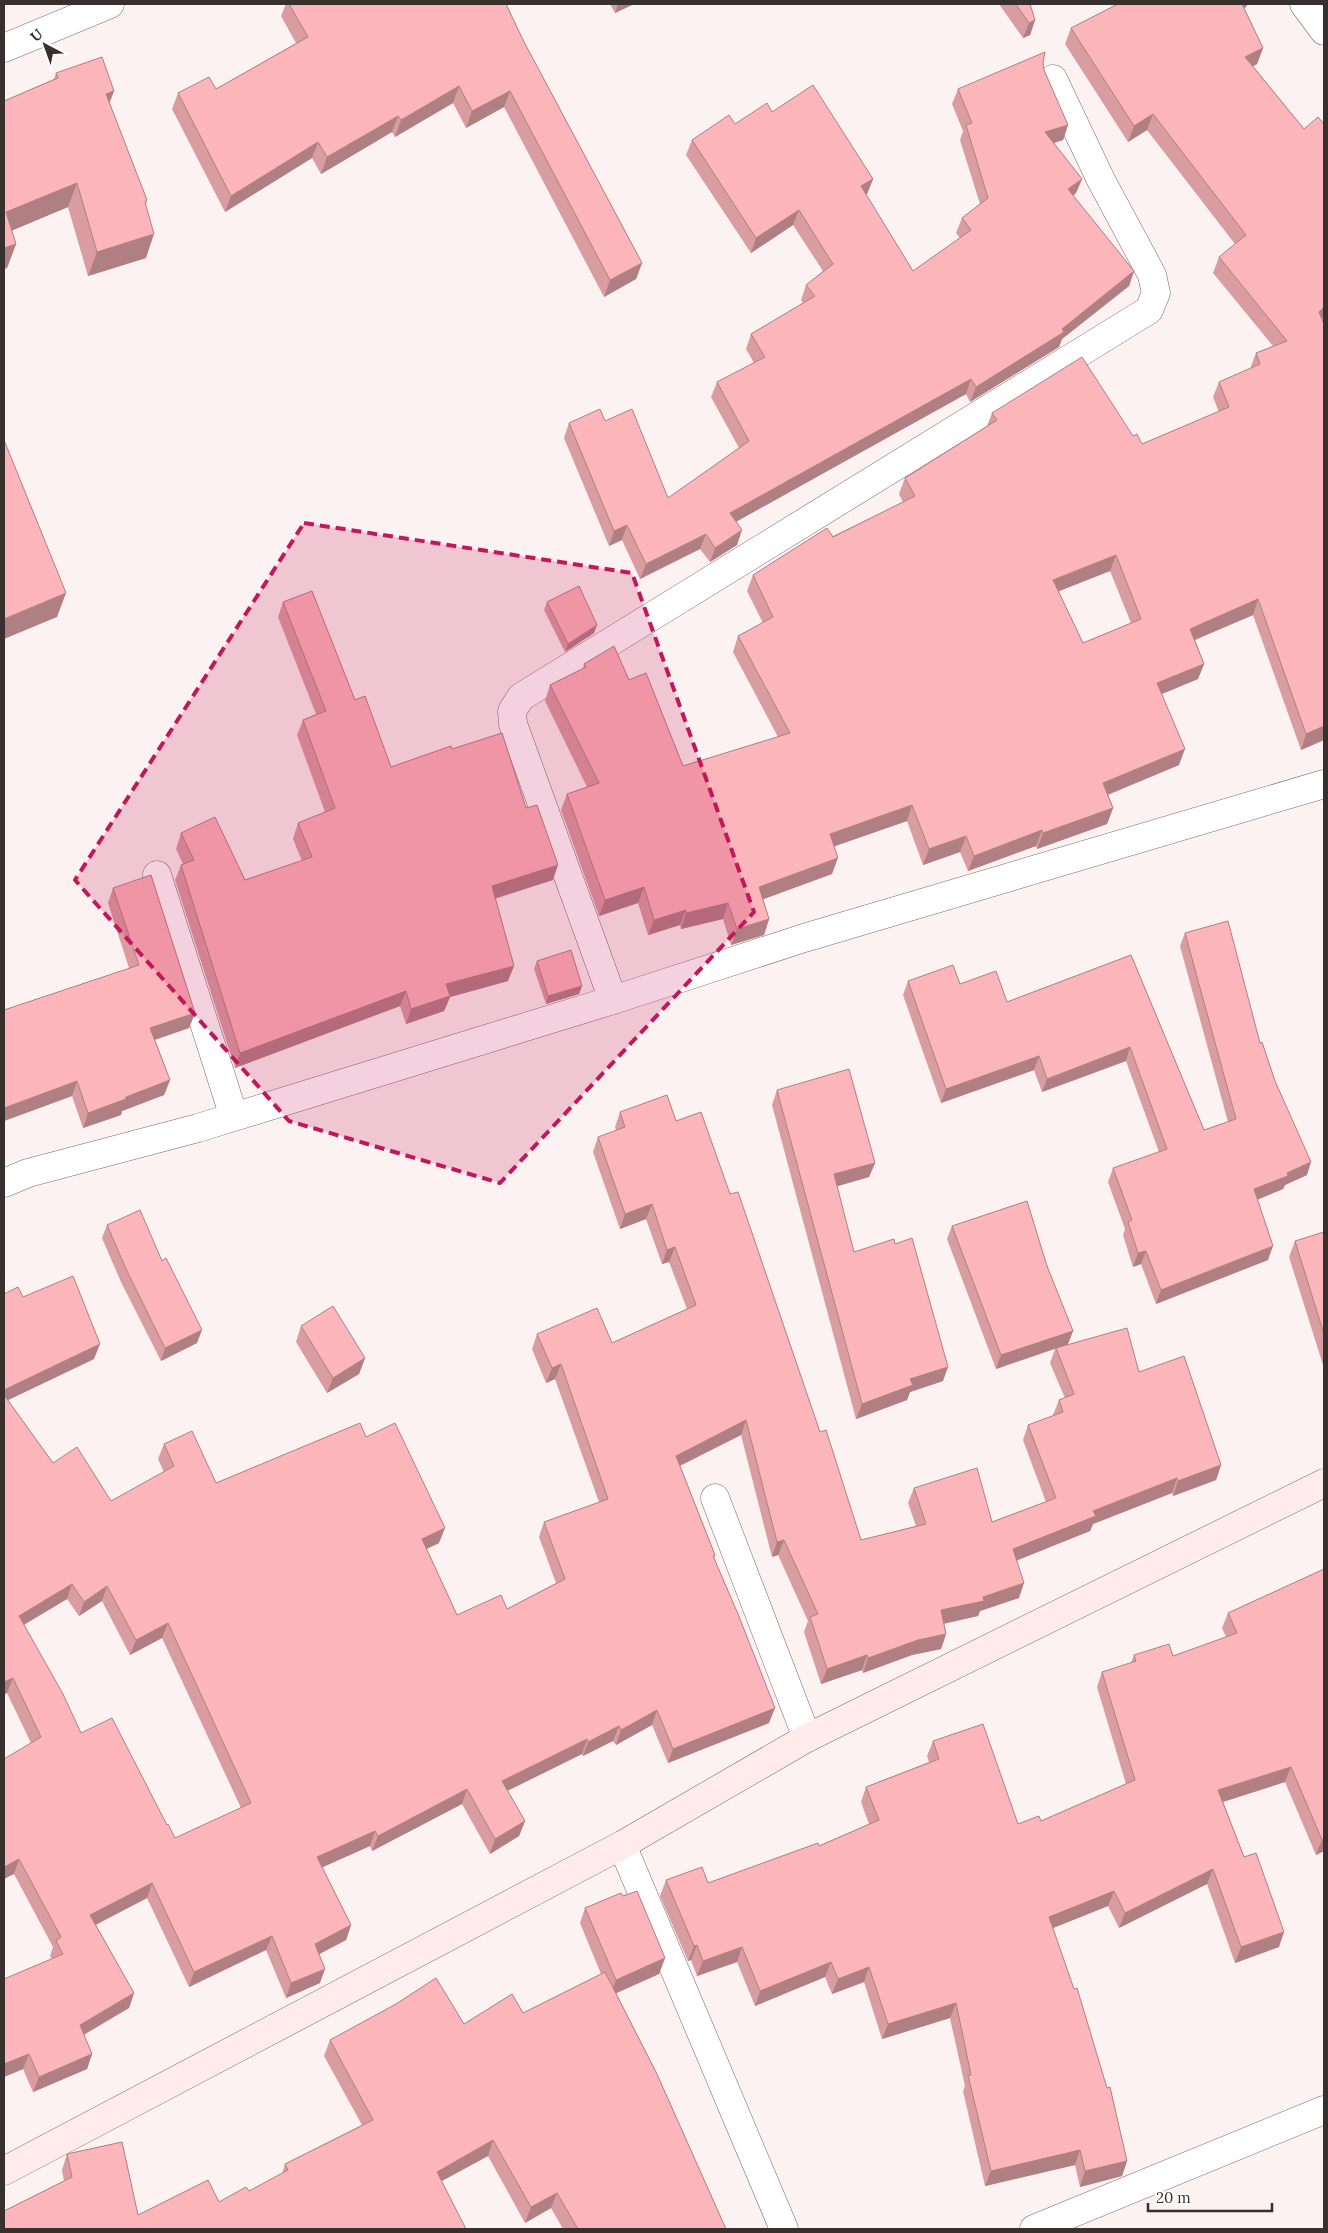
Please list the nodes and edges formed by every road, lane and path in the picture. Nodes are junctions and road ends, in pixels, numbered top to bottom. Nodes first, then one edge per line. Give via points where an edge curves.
1 (110, 4) edge
2 (1304, 4) edge
3 (1324, 31) edge
4 (4, 48) edge
5 (1053, 79) dead end
6 (1324, 784) edge
7 (157, 875) dead end
8 (613, 1000) junction
9 (234, 1117) junction
10 (4, 1183) edge
11 (1324, 1483) edge
12 (715, 1498) dead end
13 (806, 1738) junction
14 (622, 1844) junction
15 (1324, 2110) edge
16 (4, 2171) edge
17 (784, 2229) edge
18 (1034, 2229) edge

1 - 4 street
2 - 3 street
5 - 8 street via 1101,180 1152,275 1156,293 1149,310 521,697 512,711 513,724
6 - 8 street via 804,938
7 - 9 street
8 - 9 street
9 - 10 street
11 - 13 street
12 - 13 street
13 - 14 street
14 - 16 street
14 - 17 street
15 - 18 street

